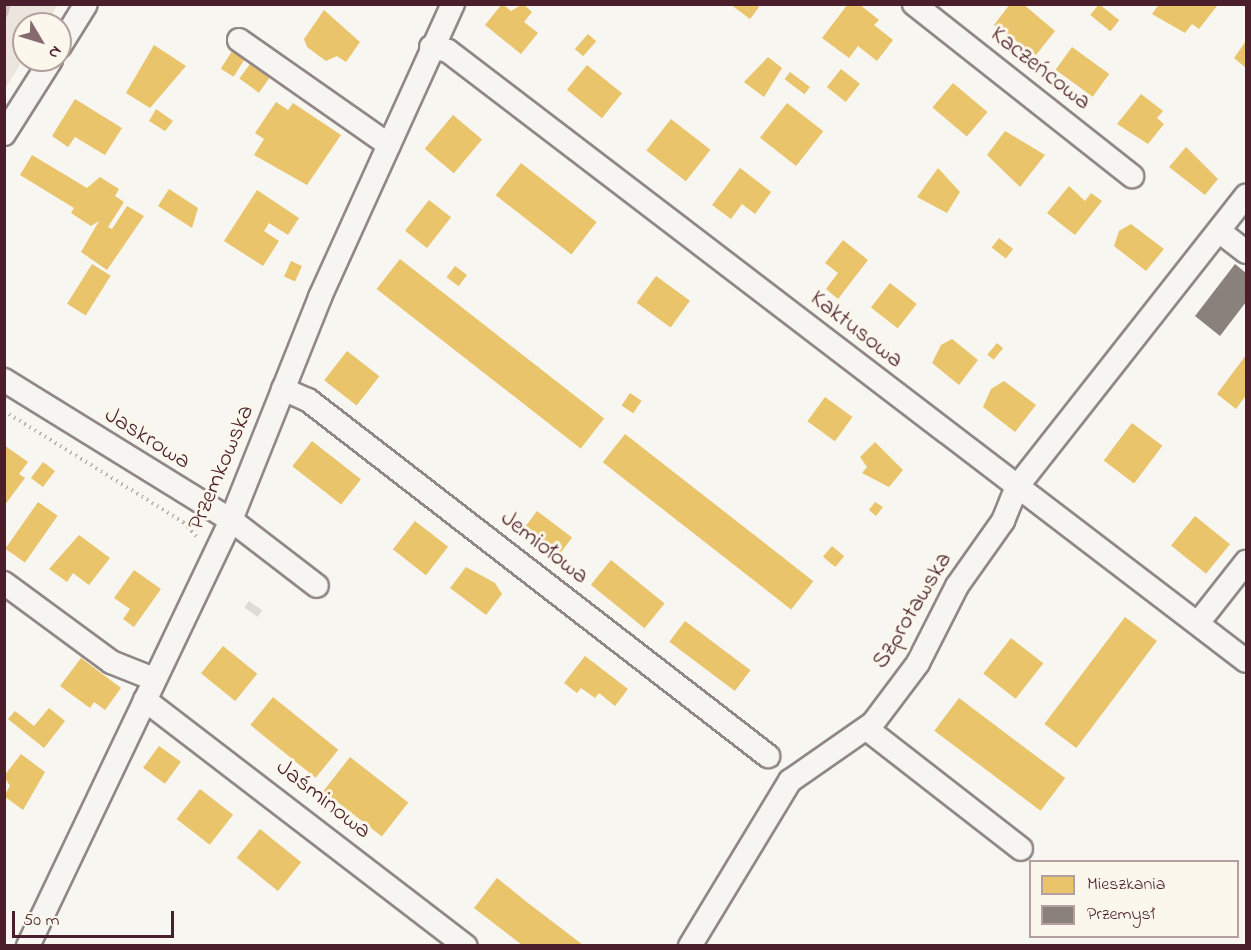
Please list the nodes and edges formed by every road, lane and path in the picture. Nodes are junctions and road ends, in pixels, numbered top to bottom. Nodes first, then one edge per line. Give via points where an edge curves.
1 (86, 4) edge
2 (453, 4) edge
3 (914, 4) edge
4 (72, 27) edge
5 (239, 40) dead end
6 (431, 47) junction
7 (43, 72) edge
8 (4, 134) edge
9 (389, 145) junction
10 (1132, 176) dead end
11 (1246, 196) edge
12 (1219, 231) junction
13 (1246, 252) edge
14 (4, 380) edge
15 (283, 389) junction
16 (4, 411) edge
17 (1016, 488) junction
18 (231, 520) junction
19 (211, 561) junction
20 (1246, 561) edge
21 (4, 583) edge
22 (317, 586) dead end
23 (1198, 623) junction
24 (1246, 661) edge
25 (154, 679) junction
26 (145, 700) junction
27 (867, 729) junction
28 (768, 756) dead end
29 (1021, 849) dead end
30 (28, 945) edge
31 (466, 945) edge
32 (690, 945) edge

1 - 4 street
2 - 6 street, Przemkowska
3 - 10 street, Kaczeńcowa
5 - 9 street
6 - 9 street, Przemkowska
6 - 17 street, Kaktusowa via 458,58
7 - 8 street
9 - 15 street, Przemkowska via 327,299
11 - 12 street, Szprotawska
12 - 13 street
12 - 17 street, Szprotawska
14 - 18 street, Jaskrowa
15 - 18 street, Przemkowska
15 - 28 street, Jemiołowa via 308,400
16 - 19 path via 191,528 199,555
17 - 23 street, Kaktusowa
17 - 27 street, Szprotawska via 1003,520 957,586 918,663
18 - 19 street, Przemkowska
18 - 22 street, Jaskrowa
19 - 25 street, Przemkowska
20 - 23 street
21 - 25 street via 111,662
23 - 24 street, Kaktusowa
25 - 26 street, Przemkowska
26 - 30 street, Przemkowska
26 - 31 street, Jaśminowa
27 - 29 street
27 - 32 street, Szprotawska via 790,781

